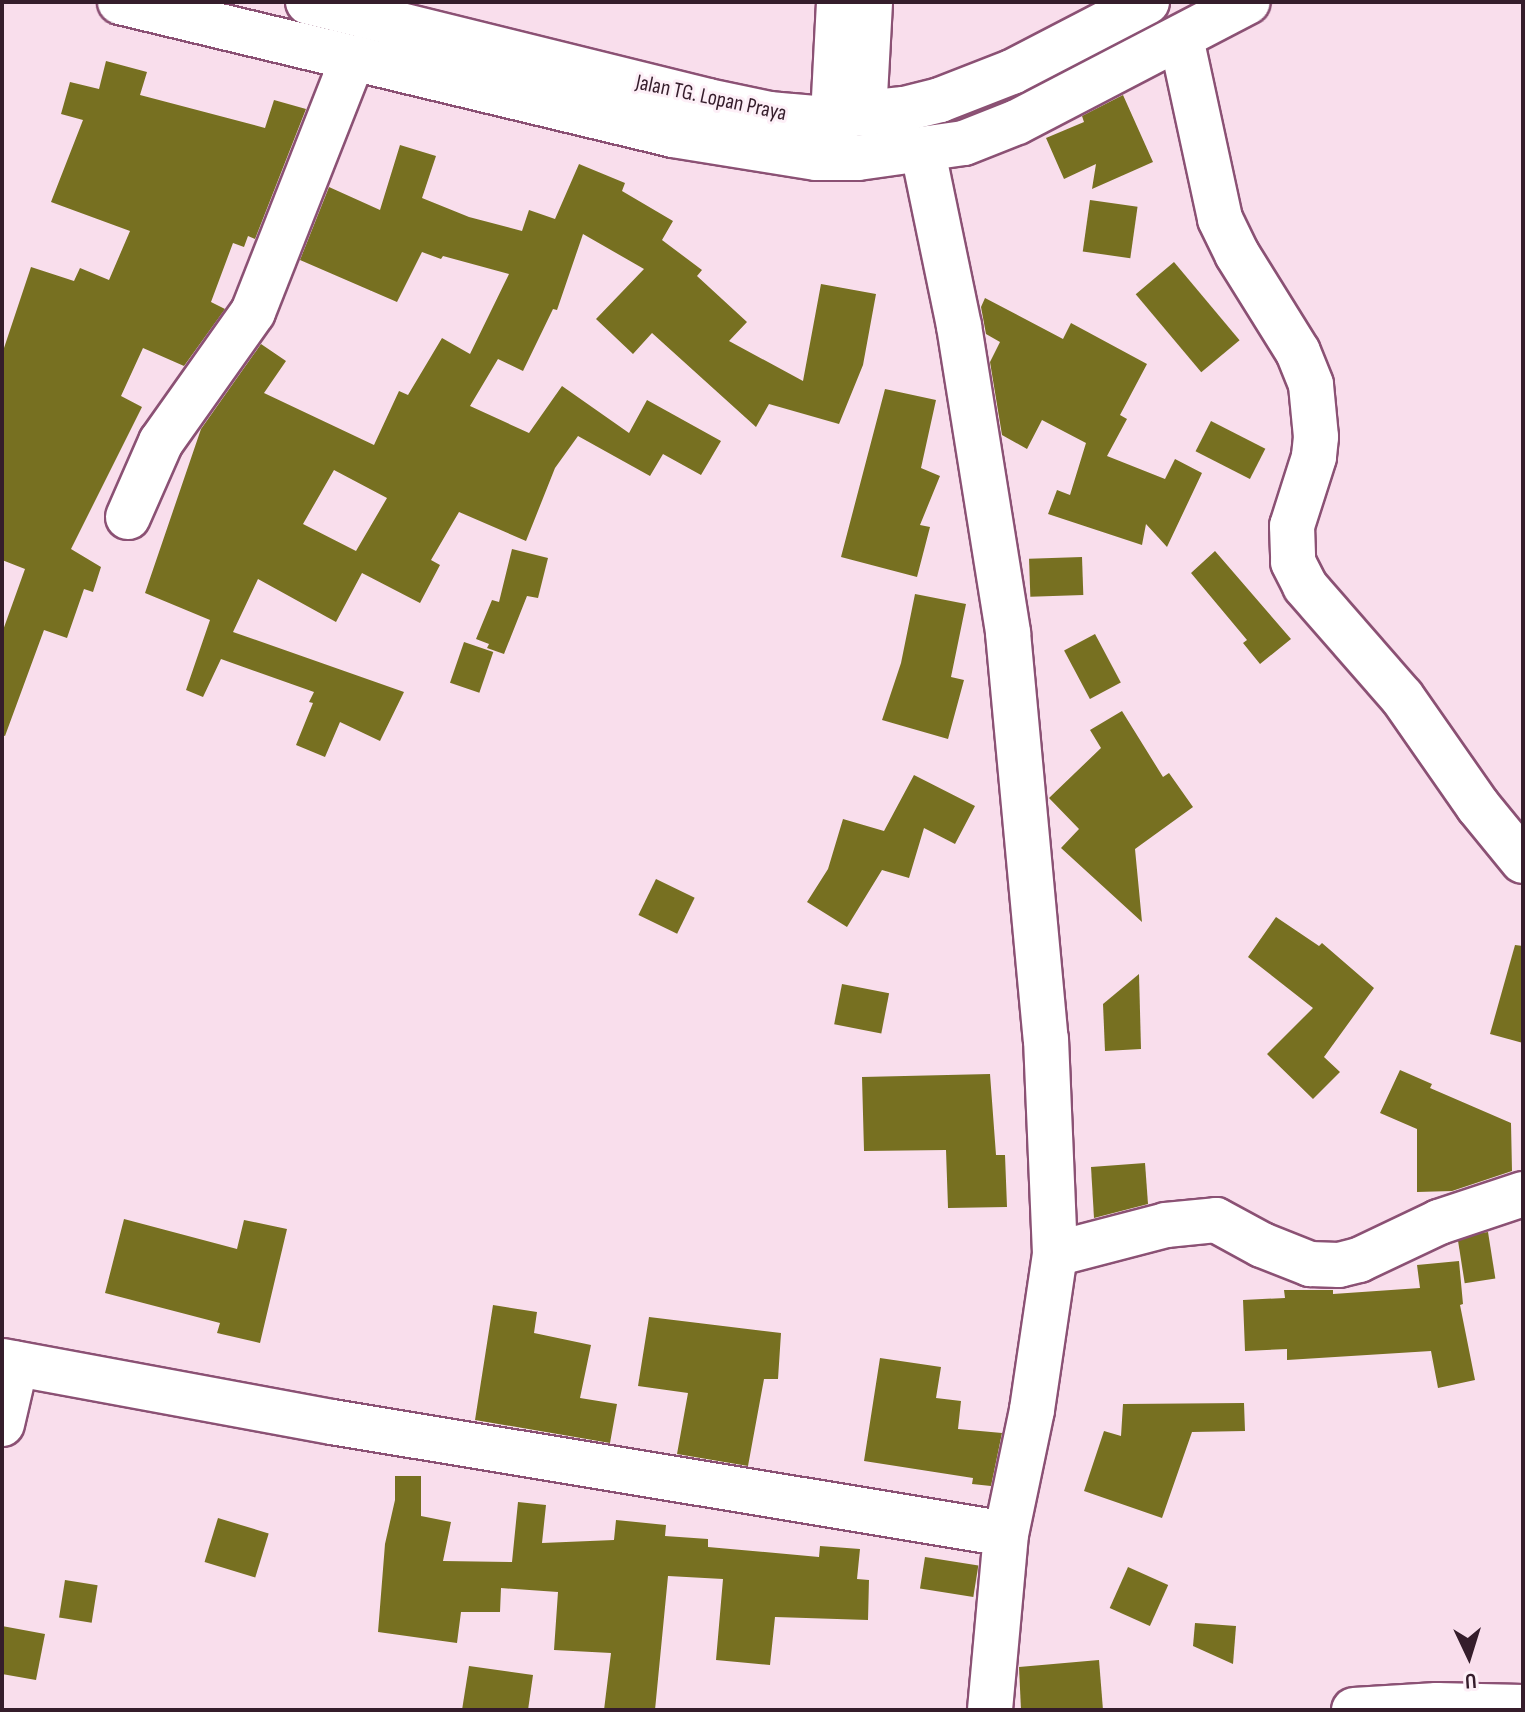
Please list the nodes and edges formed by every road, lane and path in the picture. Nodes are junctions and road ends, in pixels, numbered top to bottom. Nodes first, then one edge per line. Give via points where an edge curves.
1 (120, 2) edge
2 (308, 2) edge
3 (839, 2) edge
4 (870, 2) edge
5 (1147, 2) edge
6 (1248, 2) edge
7 (1181, 38) junction
8 (512, 52) junction
9 (353, 58) junction
10 (502, 94) junction
11 (849, 116) junction
12 (923, 152) junction
13 (128, 517) dead end
14 (1523, 861) edge
15 (1523, 1194) edge
16 (1055, 1254) junction
17 (9, 1362) edge
18 (2, 1424) edge
19 (1006, 1534) junction
20 (1523, 1707) edge
21 (990, 1710) edge
22 (1354, 1710) edge

1 - 9 main road, Jalan TG. Lopan Praya
2 - 8 main road, Jalan TG. Lopan Praya
3 - 11 main road
4 - 11 main road
5 - 11 main road, Jalan TG. Lopan Praya via 1012,72 940,100
6 - 7 main road, Jalan TG. Lopan Praya
7 - 12 main road, Jalan TG. Lopan Praya via 1017,122
7 - 14 main road via 1220,219 1298,352 1311,385 1314,457 1292,526 1293,562 1305,586 1402,697
8 - 10 main road
8 - 11 main road, Jalan TG. Lopan Praya via 769,114
9 - 10 main road, Jalan TG. Lopan Praya
9 - 13 main road via 257,303 161,442
10 - 12 main road, Jalan TG. Lopan Praya via 747,149 816,158
12 - 16 main road via 959,326 1008,633 1046,1039
15 - 16 main road via 1439,1222 1339,1265 1310,1264 1216,1220 1166,1225
16 - 19 main road via 1035,1396
17 - 18 main road
17 - 19 main road via 332,1422
19 - 21 main road
20 - 22 main road

